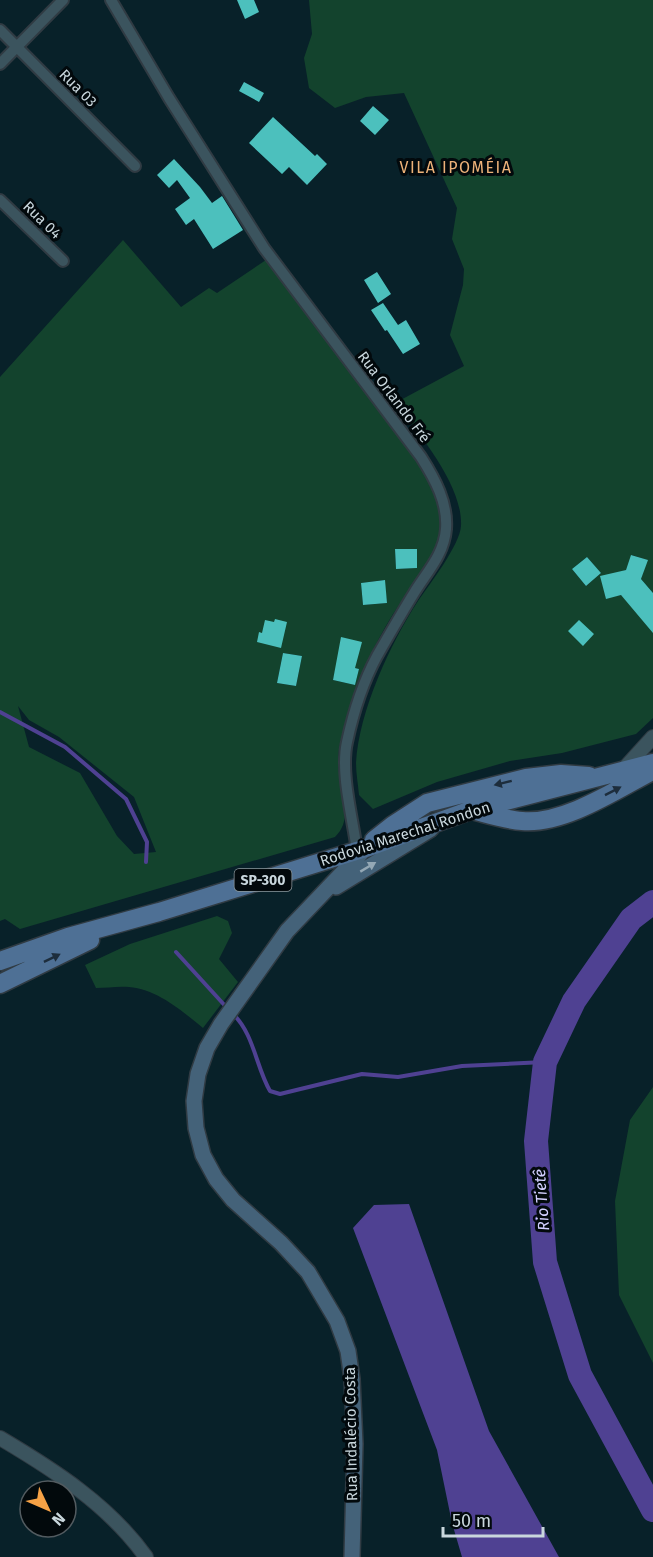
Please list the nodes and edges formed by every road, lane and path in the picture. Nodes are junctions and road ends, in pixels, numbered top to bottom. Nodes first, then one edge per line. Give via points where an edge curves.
1 (63, 0) edge
2 (111, 0) edge
3 (0, 30) edge
4 (17, 47) junction
5 (0, 64) edge
6 (135, 166) dead end
7 (0, 200) edge
8 (63, 261) dead end
9 (653, 737) edge
10 (653, 764) edge
11 (622, 771) junction
12 (653, 771) edge
13 (566, 780) junction
14 (471, 810) junction
15 (574, 811) junction
16 (449, 818) junction
17 (362, 849) junction
18 (318, 898) junction
19 (159, 912) junction
20 (0, 961) edge
21 (0, 984) edge
22 (0, 1438) edge
23 (146, 1557) edge
24 (352, 1557) edge

1 - 4 street
2 - 17 street, Rua Orlando Fré via 264,248 422,457 441,495 446,529 443,547 375,660 346,744 345,766
3 - 4 street, Rua 03
4 - 5 street
4 - 6 street, Rua 03
7 - 8 street, Rua 04
9 - 11 street
10 - 11 main road, Rodovia Marechal Rondon / SP-300
11 - 13 main road, Rodovia Marechal Rondon / SP-300
15 -> 12 main road
13 - 14 main road, Rodovia Marechal Rondon / SP-300
13 - 15 main road via 578,797
13 -> 17 main road via 526,778 427,803
14 - 15 main road via 522,821 546,820
14 - 16 main road, Rodovia Marechal Rondon / SP-300
16 - 17 main road, Rodovia Marechal Rondon / SP-300
18 -> 16 main road, Rua Indalécio Costa
17 - 18 main road, Rua Indalécio Costa
17 - 19 main road, Rodovia Marechal Rondon / SP-300
18 - 24 main road, Rua Indalécio Costa via 287,931 221,1024 207,1048 194,1101 203,1155 216,1179 308,1272 337,1321 348,1351 355,1444
19 - 20 main road, Rodovia Marechal Rondon / SP-300
21 -> 19 main road, Rodovia Marechal Rondon / SP-300
22 - 23 street via 108,1513

